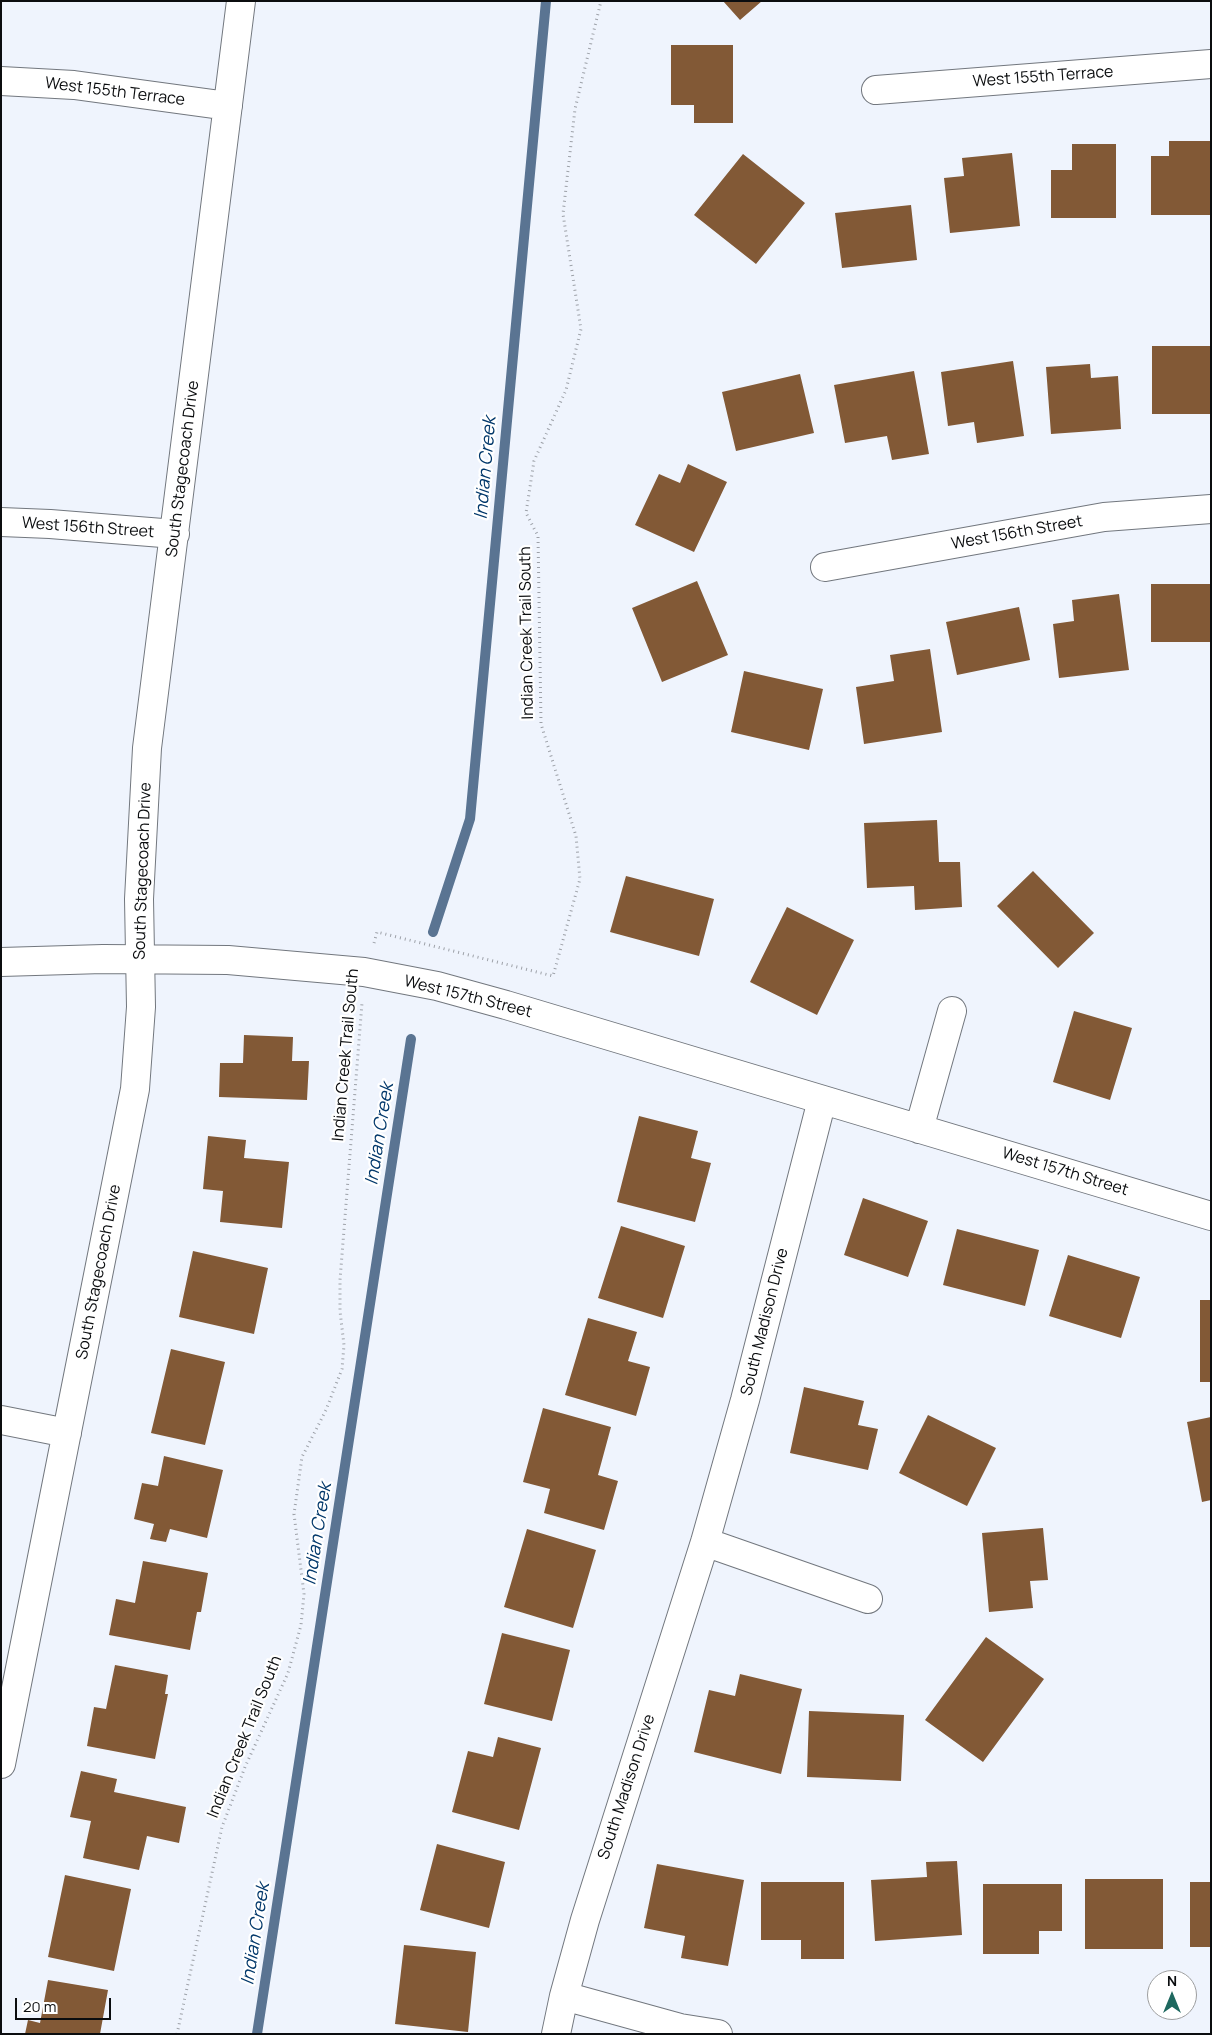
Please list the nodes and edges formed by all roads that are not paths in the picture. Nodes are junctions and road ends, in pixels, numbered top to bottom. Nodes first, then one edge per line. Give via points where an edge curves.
1 (241, 1) edge
2 (1211, 64) edge
3 (1, 81) edge
4 (876, 90) dead end
5 (228, 106) junction
6 (1211, 509) edge
7 (1, 522) edge
8 (175, 534) junction
9 (825, 567) dead end
10 (140, 959) junction
11 (1, 962) edge
12 (952, 1010) dead end
13 (822, 1100) junction
14 (919, 1129) junction
15 (1211, 1216) edge
16 (1, 1420) edge
17 (67, 1433) junction
18 (705, 1542) junction
19 (868, 1599) dead end
20 (1, 1764) edge
21 (564, 1996) junction
22 (556, 2034) edge
23 (718, 2034) edge

1 - 5 street, South Stagecoach Drive
2 - 4 street, West 155th Terrace
3 - 5 street, West 155th Terrace via 74,85
5 - 8 street, South Stagecoach Drive
6 - 9 street, West 156th Street via 1104,517
7 - 8 street, West 156th Street
8 - 10 street, South Stagecoach Drive via 148,748 139,899
10 - 11 street, West 157th Street
10 - 13 street, West 157th Street via 228,960 364,972 438,986
10 - 17 street, South Stagecoach Drive via 141,1007 135,1089
12 - 14 street
13 - 14 street, West 157th Street
13 - 18 street, South Madison Drive via 746,1400
14 - 15 street, West 157th Street
16 - 17 street
17 - 20 street, South Stagecoach Drive
18 - 19 street
18 - 21 street, South Madison Drive
21 - 22 street, South Madison Drive
21 - 23 street via 680,2028

